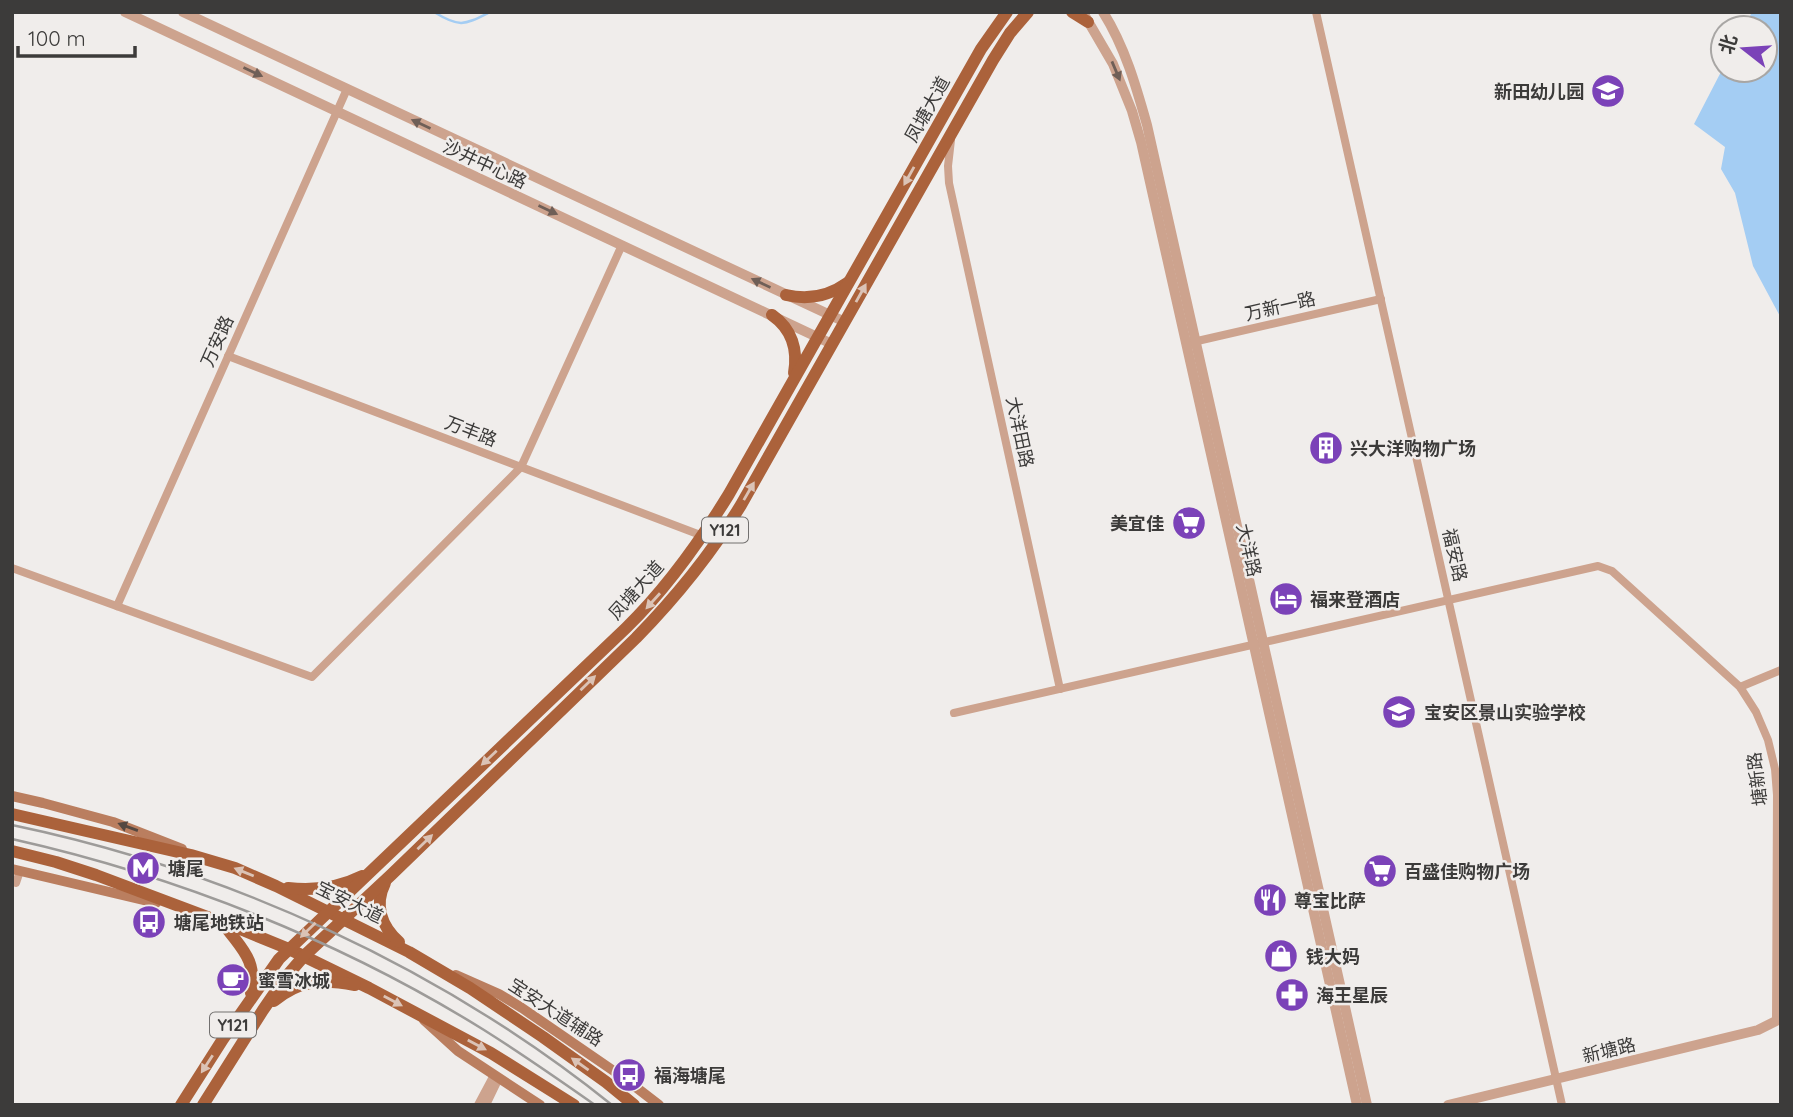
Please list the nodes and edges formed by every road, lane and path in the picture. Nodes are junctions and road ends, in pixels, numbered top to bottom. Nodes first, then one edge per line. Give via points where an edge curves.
1 (125, 12) edge
2 (183, 12) edge
3 (1007, 12) edge
4 (1072, 12) edge
5 (1103, 12) edge
6 (1316, 12) edge
7 (1028, 14) edge
8 (1085, 17) edge
9 (347, 89) junction
10 (337, 111) junction
11 (953, 130) junction
12 (925, 180) junction
13 (949, 183) junction
14 (622, 245) junction
15 (852, 277) junction
16 (786, 295) junction
17 (1381, 299) junction
18 (772, 315) junction
19 (830, 315) junction
20 (845, 322) junction
21 (818, 337) junction
22 (1191, 342) junction
23 (832, 344) junction
24 (228, 356) junction
25 (790, 386) junction
26 (521, 467) junction
27 (703, 536) junction
28 (12, 568) edge
29 (1449, 600) junction
30 (117, 606) junction
31 (1259, 643) junction
32 (1781, 670) edge
33 (1740, 687) junction
34 (1060, 688) junction
35 (954, 713) dead end
36 (12, 796) edge
37 (12, 814) edge
38 (12, 851) edge
39 (214, 861) junction
40 (16, 870) edge
41 (372, 870) junction
42 (391, 874) junction
43 (16, 883) dead end
44 (276, 886) junction
45 (188, 910) junction
46 (328, 911) junction
47 (343, 918) junction
48 (223, 923) junction
49 (289, 949) junction
50 (409, 952) junction
51 (304, 956) junction
52 (426, 961) junction
53 (369, 989) junction
54 (248, 1003) junction
55 (263, 1010) junction
56 (416, 1014) junction
57 (1776, 1021) joint
58 (223, 1039) junction
59 (239, 1049) junction
60 (496, 1076) junction
61 (1556, 1080) junction
62 (181, 1105) edge
63 (203, 1105) edge
64 (478, 1105) edge
65 (486, 1105) edge
66 (540, 1105) edge
67 (574, 1105) edge
68 (634, 1105) edge
69 (659, 1105) edge
70 (1357, 1105) edge
71 (1367, 1105) edge
72 (1448, 1105) edge
73 (1562, 1105) edge

1 -> 10 street, 沙井中心路
2 - 9 street, 沙井中心路
3 -> 15 main road, 凤塘大道 / Y121 via 981,49
4 - 8 main road
5 - 22 street, 大洋路 via 1140,101
6 - 17 street, 福安路
7 - 11 main road, 凤塘大道 / Y121 via 993,60
8 -> 22 street, 大洋路 via 1113,64 1134,119
9 - 10 street, 万安路
16 -> 9 street, 沙井中心路
10 -> 14 street, 沙井中心路
10 - 24 street, 万安路
11 - 12 main road, 凤塘大道 / Y121
11 - 13 street, 大洋田路
12 - 13 street via 935,177
20 -> 12 main road, 凤塘大道 / Y121
13 - 34 street, 大洋田路
14 - 18 street, 沙井中心路
14 - 26 street
15 - 16 main road via 827,294
15 - 19 main road, 凤塘大道 / Y121
16 - 19 street, 沙井中心路
17 - 22 street, 万新一路
17 - 29 street, 福安路
18 - 21 street, 沙井中心路
18 - 25 main road via 788,330 794,346
19 - 20 street, 沙井中心路
19 - 21 main road, 凤塘大道 / Y121
20 - 23 main road, 凤塘大道 / Y121
21 - 23 street, 沙井中心路
21 - 25 main road, 凤塘大道 / Y121
22 - 31 street, 大洋路
42 -> 23 main road, 凤塘大道 / Y121 via 636,638 688,580 741,505
24 - 26 street, 万丰路
24 - 30 street, 万安路
25 - 27 main road, 凤塘大道 / Y121
26 - 27 street, 万丰路
26 - 30 street via 312,677
27 -> 41 main road, 凤塘大道 / Y121 via 643,611
28 - 30 street
29 - 31 street
29 - 33 street, 塘新路 via 1598,566 1612,571
29 - 61 street, 福安路
31 - 34 street
31 - 70 street, 大洋路
31 - 71 street, 大洋路
32 - 33 street
33 - 57 street, 塘新路 via 1763,726 1776,782
34 - 35 street
39 -> 36 main road via 113,822
37 - 39 main road, 宝安大道
38 - 45 main road via 96,875
44 -> 39 main road, 宝安大道
40 - 43 street
40 - 45 main road
41 - 44 main road via 329,887
41 - 46 main road, 凤塘大道 / Y121
42 - 47 main road, 凤塘大道 / Y121
42 - 50 main road via 380,897 381,914 386,929
44 - 46 main road, 宝安大道
45 - 48 main road
46 - 47 main road, 宝安大道
46 -> 49 main road, 凤塘大道 / Y121
47 - 50 main road, 宝安大道
47 - 51 main road, 凤塘大道 / Y121
48 - 49 main road
48 - 54 main road via 251,963
49 - 51 main road
49 - 54 main road, 凤塘大道 / Y121
50 - 52 main road, 宝安大道
51 - 53 main road
51 - 55 main road, 凤塘大道
68 -> 52 main road, 宝安大道 via 543,1037
52 - 69 main road, 宝安大道辅路 via 522,1008
53 - 55 main road via 338,982 304,983
53 -> 56 main road
54 - 58 main road, 凤塘大道 / Y121
55 - 59 main road, 凤塘大道
56 - 60 main road via 458,1051
56 -> 67 main road via 491,1052
57 - 61 street, 新塘路 via 1758,1030
58 - 59 main road
58 -> 62 main road, 凤塘大道 / Y121
59 - 63 main road, 凤塘大道
60 - 64 street
60 - 65 street
60 - 66 main road
61 - 72 street, 新塘路
61 - 73 street, 福安路

